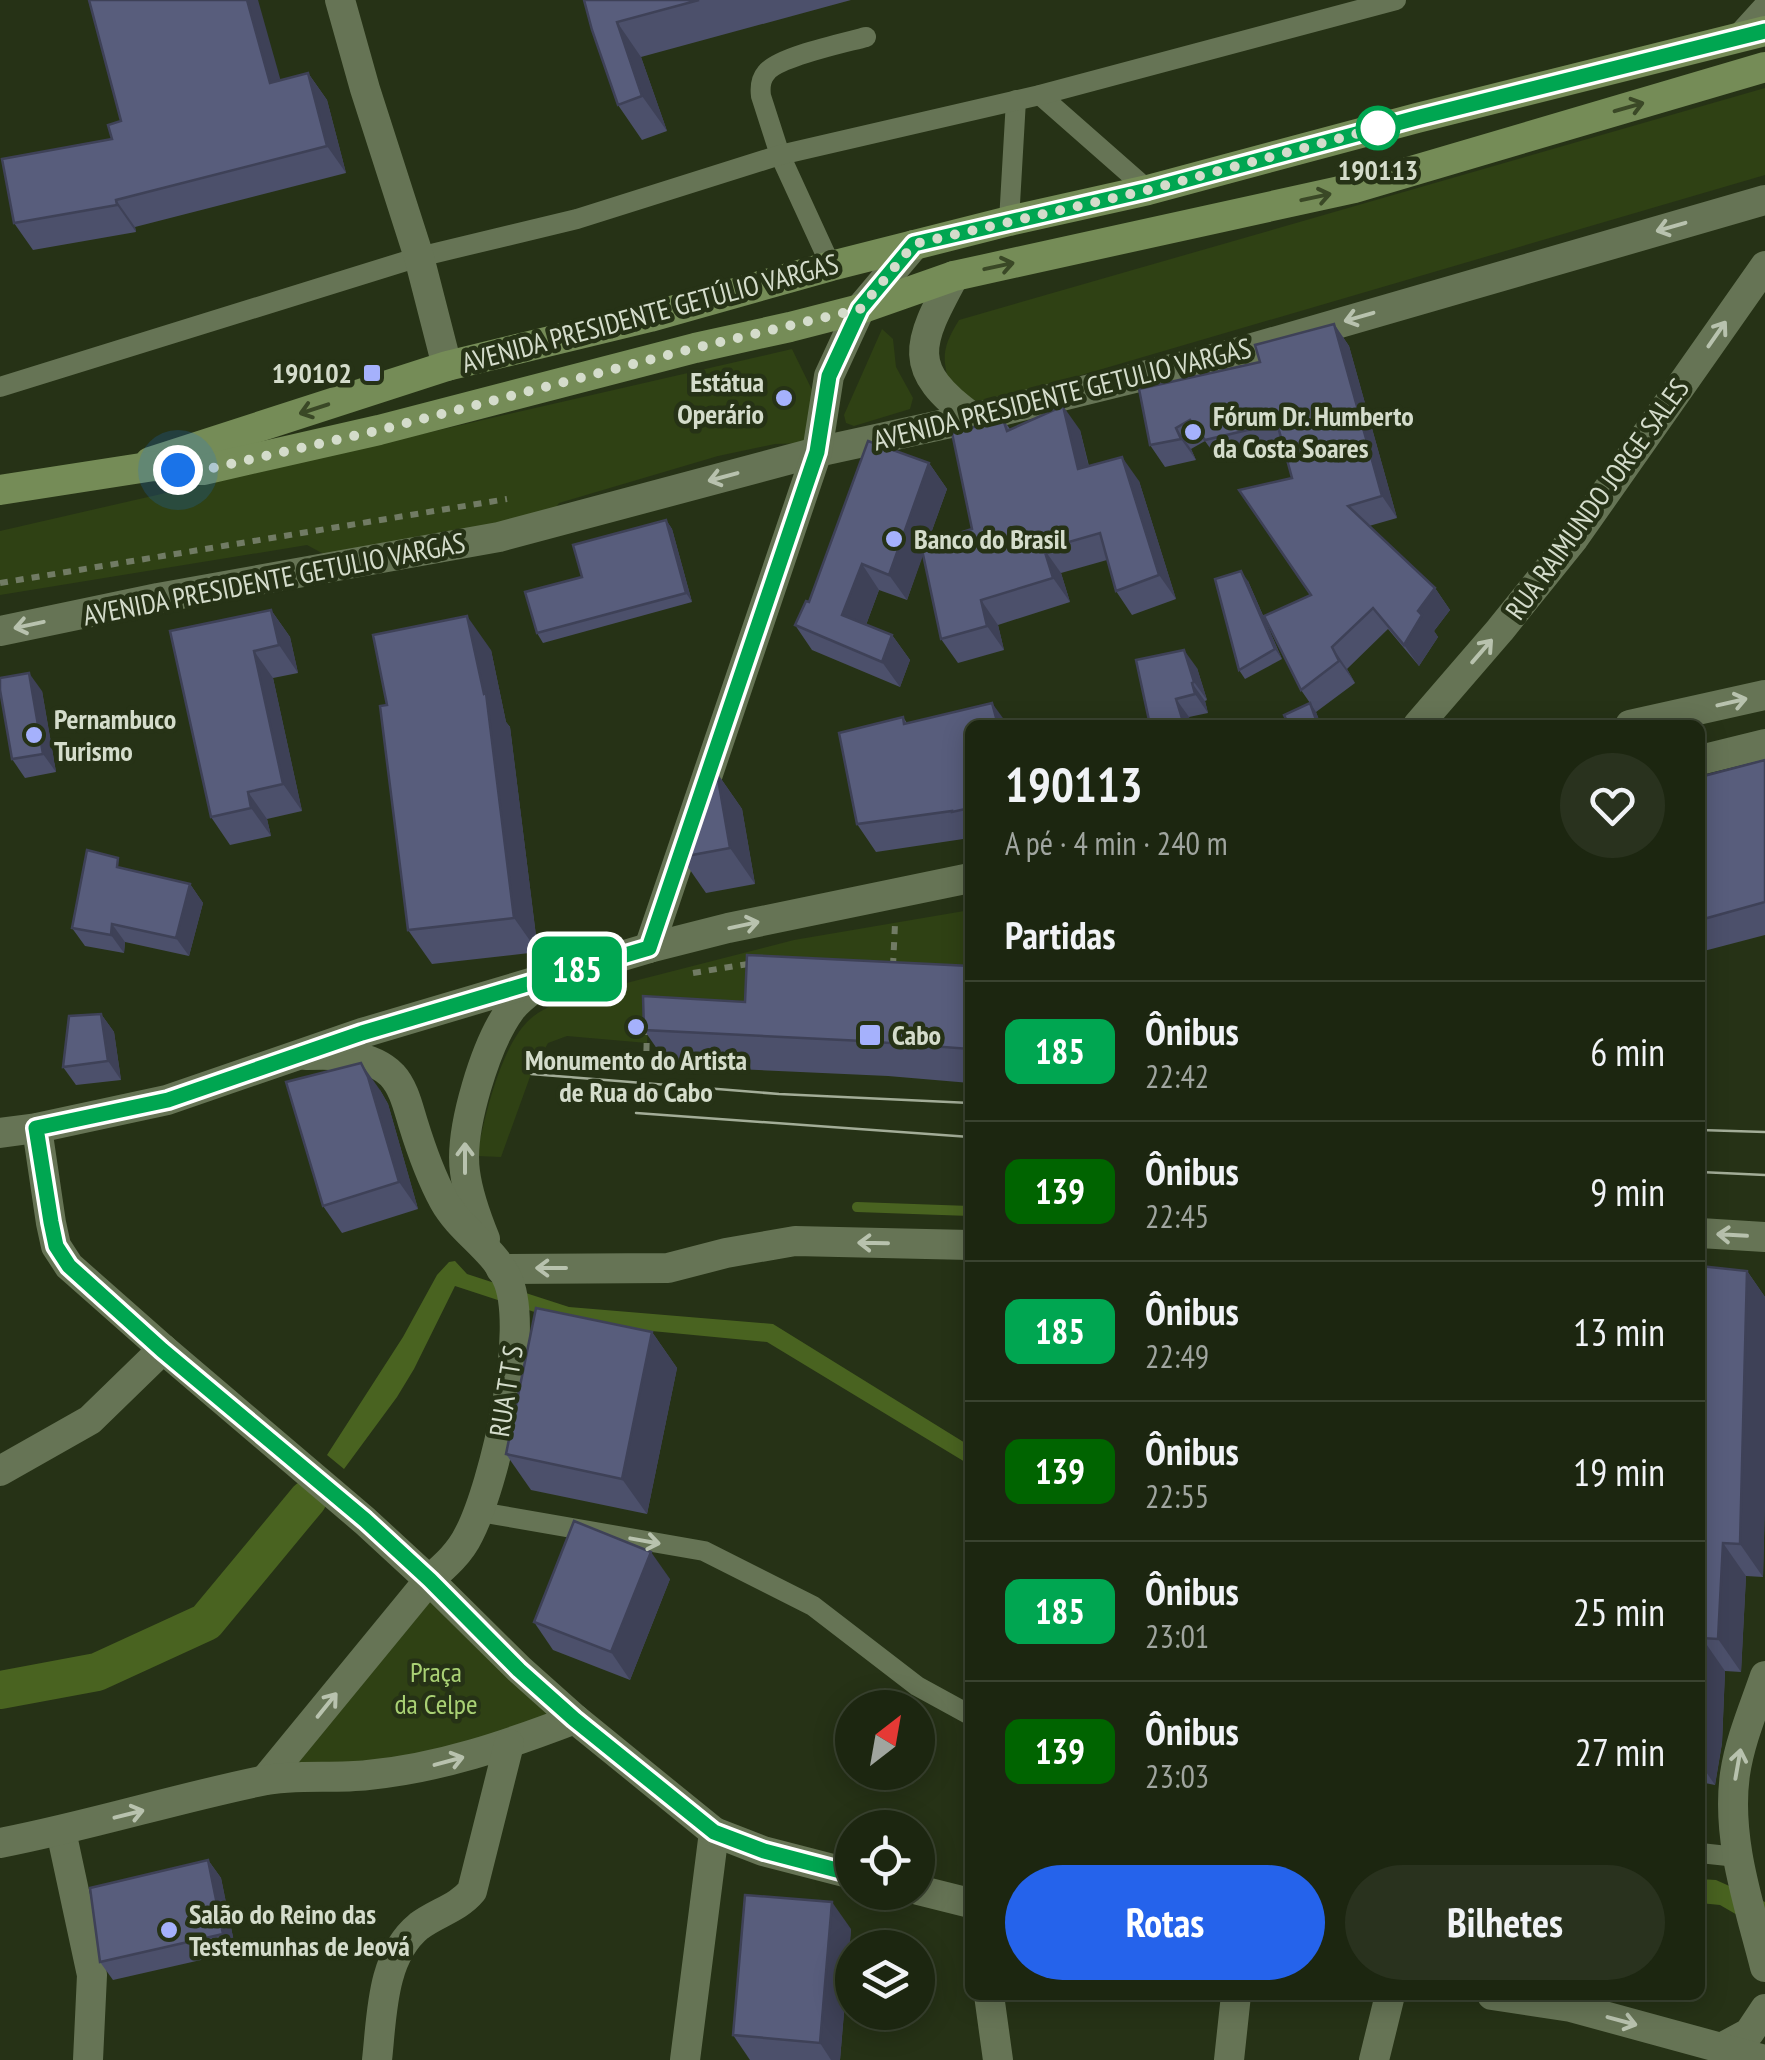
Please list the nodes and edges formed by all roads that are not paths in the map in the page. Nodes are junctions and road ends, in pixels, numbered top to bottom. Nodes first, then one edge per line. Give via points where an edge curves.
1 (340, 0) edge
2 (1396, 0) edge
3 (1765, 4) edge
4 (1765, 31) edge
5 (866, 37) dead end
6 (1734, 39) junction
7 (1765, 67) edge
8 (1040, 94) junction
9 (1016, 100) junction
10 (780, 154) junction
11 (1148, 190) junction
12 (1765, 200) edge
13 (1009, 221) junction
14 (914, 244) junction
15 (419, 257) junction
16 (831, 266) junction
17 (1765, 266) edge
18 (954, 276) junction
19 (860, 309) junction
20 (447, 366) junction
21 (0, 387) edge
22 (974, 418) junction
23 (817, 452) junction
24 (123, 470) junction
25 (0, 490) edge
26 (0, 632) edge
27 (1765, 695) edge
28 (1422, 720) edge
29 (1652, 720) edge
30 (1765, 744) edge
31 (1705, 759) edge
32 (965, 879) edge
33 (649, 948) junction
34 (548, 978) junction
35 (300, 1055) junction
36 (36, 1128) junction
37 (0, 1134) edge
38 (1705, 1233) edge
39 (1765, 1237) edge
40 (965, 1245) edge
41 (495, 1260) junction
42 (162, 1350) junction
43 (0, 1472) edge
44 (480, 1512) junction
45 (430, 1580) junction
46 (1765, 1676) edge
47 (965, 1712) edge
48 (574, 1719) junction
49 (509, 1744) junction
50 (266, 1780) junction
51 (61, 1831) junction
52 (714, 1832) junction
53 (0, 1843) edge
54 (1705, 1854) edge
55 (1737, 1857) junction
56 (835, 1870) edge
57 (935, 1894) edge
58 (965, 1902) edge
59 (1765, 1967) edge
60 (991, 2000) edge
61 (1235, 2000) edge
62 (1389, 2000) edge
63 (1524, 2000) edge
64 (1765, 2009) edge
65 (1723, 2047) junction
66 (88, 2060) edge
67 (377, 2060) edge
68 (685, 2060) edge
69 (998, 2060) edge
70 (1228, 2060) edge
71 (1374, 2060) edge
72 (1765, 2060) edge

1 - 15 street
2 - 8 lane
3 - 6 lane
4 - 6 main road, AVENIDA PRESIDENTE GETÚLIO VARGAS
5 - 10 lane via 768,69 761,96
6 - 11 main road, AVENIDA PRESIDENTE GETÚLIO VARGAS
18 -> 7 main road, AVENIDA PRESIDENTE GETÚLIO VARGAS via 1354,188
8 - 9 lane
8 - 11 lane
9 - 10 lane
9 - 13 lane
10 - 15 lane via 577,220
10 - 16 lane
11 - 13 main road, AVENIDA PRESIDENTE GETÚLIO VARGAS
12 -> 22 street, AVENIDA PRESIDENTE GETULIO VARGAS via 1232,354
13 - 14 main road, AVENIDA PRESIDENTE GETÚLIO VARGAS
14 - 16 main road, AVENIDA PRESIDENTE GETÚLIO VARGAS
14 - 19 street
15 - 20 street
15 - 21 lane
16 - 20 main road, AVENIDA PRESIDENTE GETÚLIO VARGAS
28 -> 17 street, RUA RAIMUNDO JORGE SALES via 1574,538
18 - 19 main road, AVENIDA PRESIDENTE GETÚLIO VARGAS
18 - 22 street via 934,312 924,365 932,382
19 - 23 street via 829,376
19 - 24 main road, AVENIDA PRESIDENTE GETÚLIO VARGAS via 204,470
20 -> 24 main road, AVENIDA PRESIDENTE GETÚLIO VARGAS
22 - 23 street, AVENIDA PRESIDENTE GETULIO VARGAS
23 -> 26 street, AVENIDA PRESIDENTE GETULIO VARGAS via 498,537
23 - 33 street
24 - 25 main road, AVENIDA PRESIDENTE GETÚLIO VARGAS
29 -> 27 street
30 - 31 street
33 -> 32 street
33 - 34 street
34 - 35 street
41 -> 34 street via 464,1169 466,1130 502,1025 513,1006
35 - 36 street via 168,1100
35 - 41 street, RUA T T S via 340,1054 392,1076 444,1202
36 - 37 street
36 - 42 street via 56,1246 69,1266
39 -> 38 street
40 -> 41 street via 794,1241 668,1268
41 - 44 street, RUA T T S via 508,1278 516,1353
42 - 43 street via 90,1420
42 - 45 street
44 - 45 street, RUA T T S via 467,1539
44 -> 47 lane via 704,1551 813,1606 917,1686
45 - 48 street
50 -> 45 street, RUA T T S
55 -> 46 street via 1736,1772
48 - 49 street
48 - 52 street
50 -> 49 street via 435,1765
49 - 67 street via 472,1891 423,1924 400,1949 386,1987
51 -> 50 street
51 - 53 street
51 - 66 street via 92,1975
52 - 56 street
52 - 68 street
54 - 55 lane
55 - 59 street
57 - 58 street
60 - 69 street
61 - 70 street
62 - 71 street
63 -> 65 street
64 - 65 street via 1749,2032
65 - 72 street

